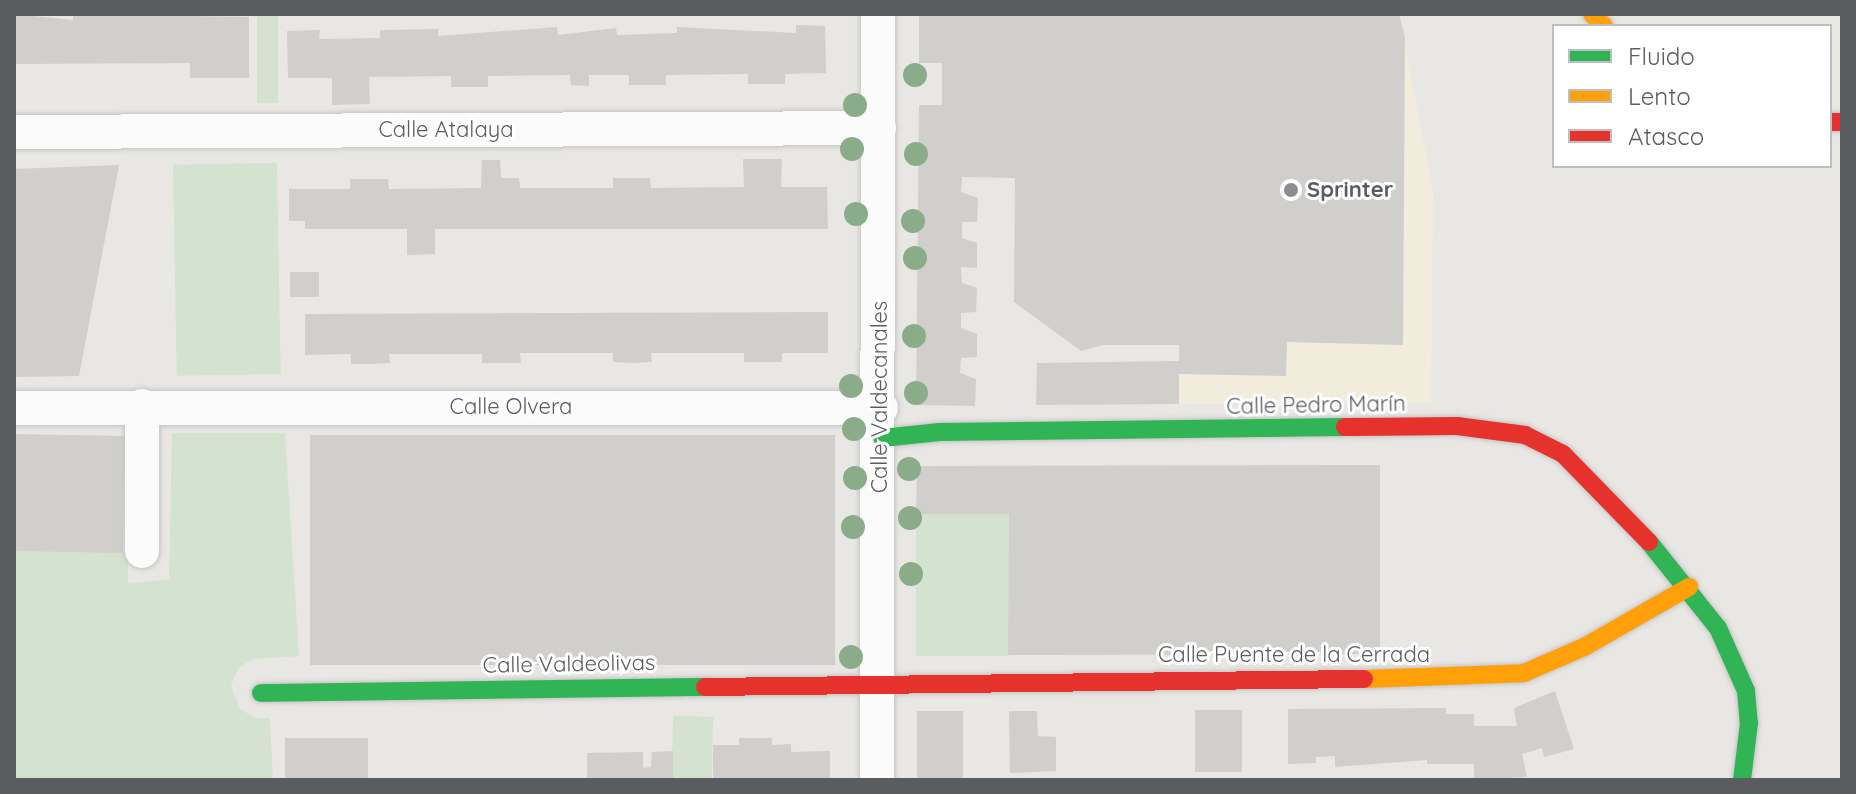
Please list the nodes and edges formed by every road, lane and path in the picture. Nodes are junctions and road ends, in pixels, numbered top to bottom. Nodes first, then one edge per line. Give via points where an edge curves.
1 (878, 14) edge
2 (879, 128) junction
3 (14, 132) edge
4 (142, 406) junction
5 (14, 408) edge
6 (881, 423) junction
7 (142, 551) dead end
8 (1689, 587) junction
9 (877, 682) junction
10 (261, 693) dead end
11 (877, 780) edge
12 (1742, 780) edge

1 - 2 street, Calle Valdecanales
2 - 3 street, Calle Atalaya
2 - 6 street, Calle Valdecanales
4 - 5 street, Calle Olvera
4 - 6 street, Calle Olvera
4 - 7 street
6 - 8 street, Calle Pedro Marín via 940,432 1457,426 1503,430 1546,443 1580,467
6 - 9 street, Calle Valdecanales
8 - 9 street, Calle Puente de la Cerrada via 1586,646 1524,673 1501,677
8 - 12 street, Calle Pedro Marín via 1718,628 1746,691 1749,723
9 - 10 street, Calle Valdeolivas
9 - 11 street, Calle Valdecanales

